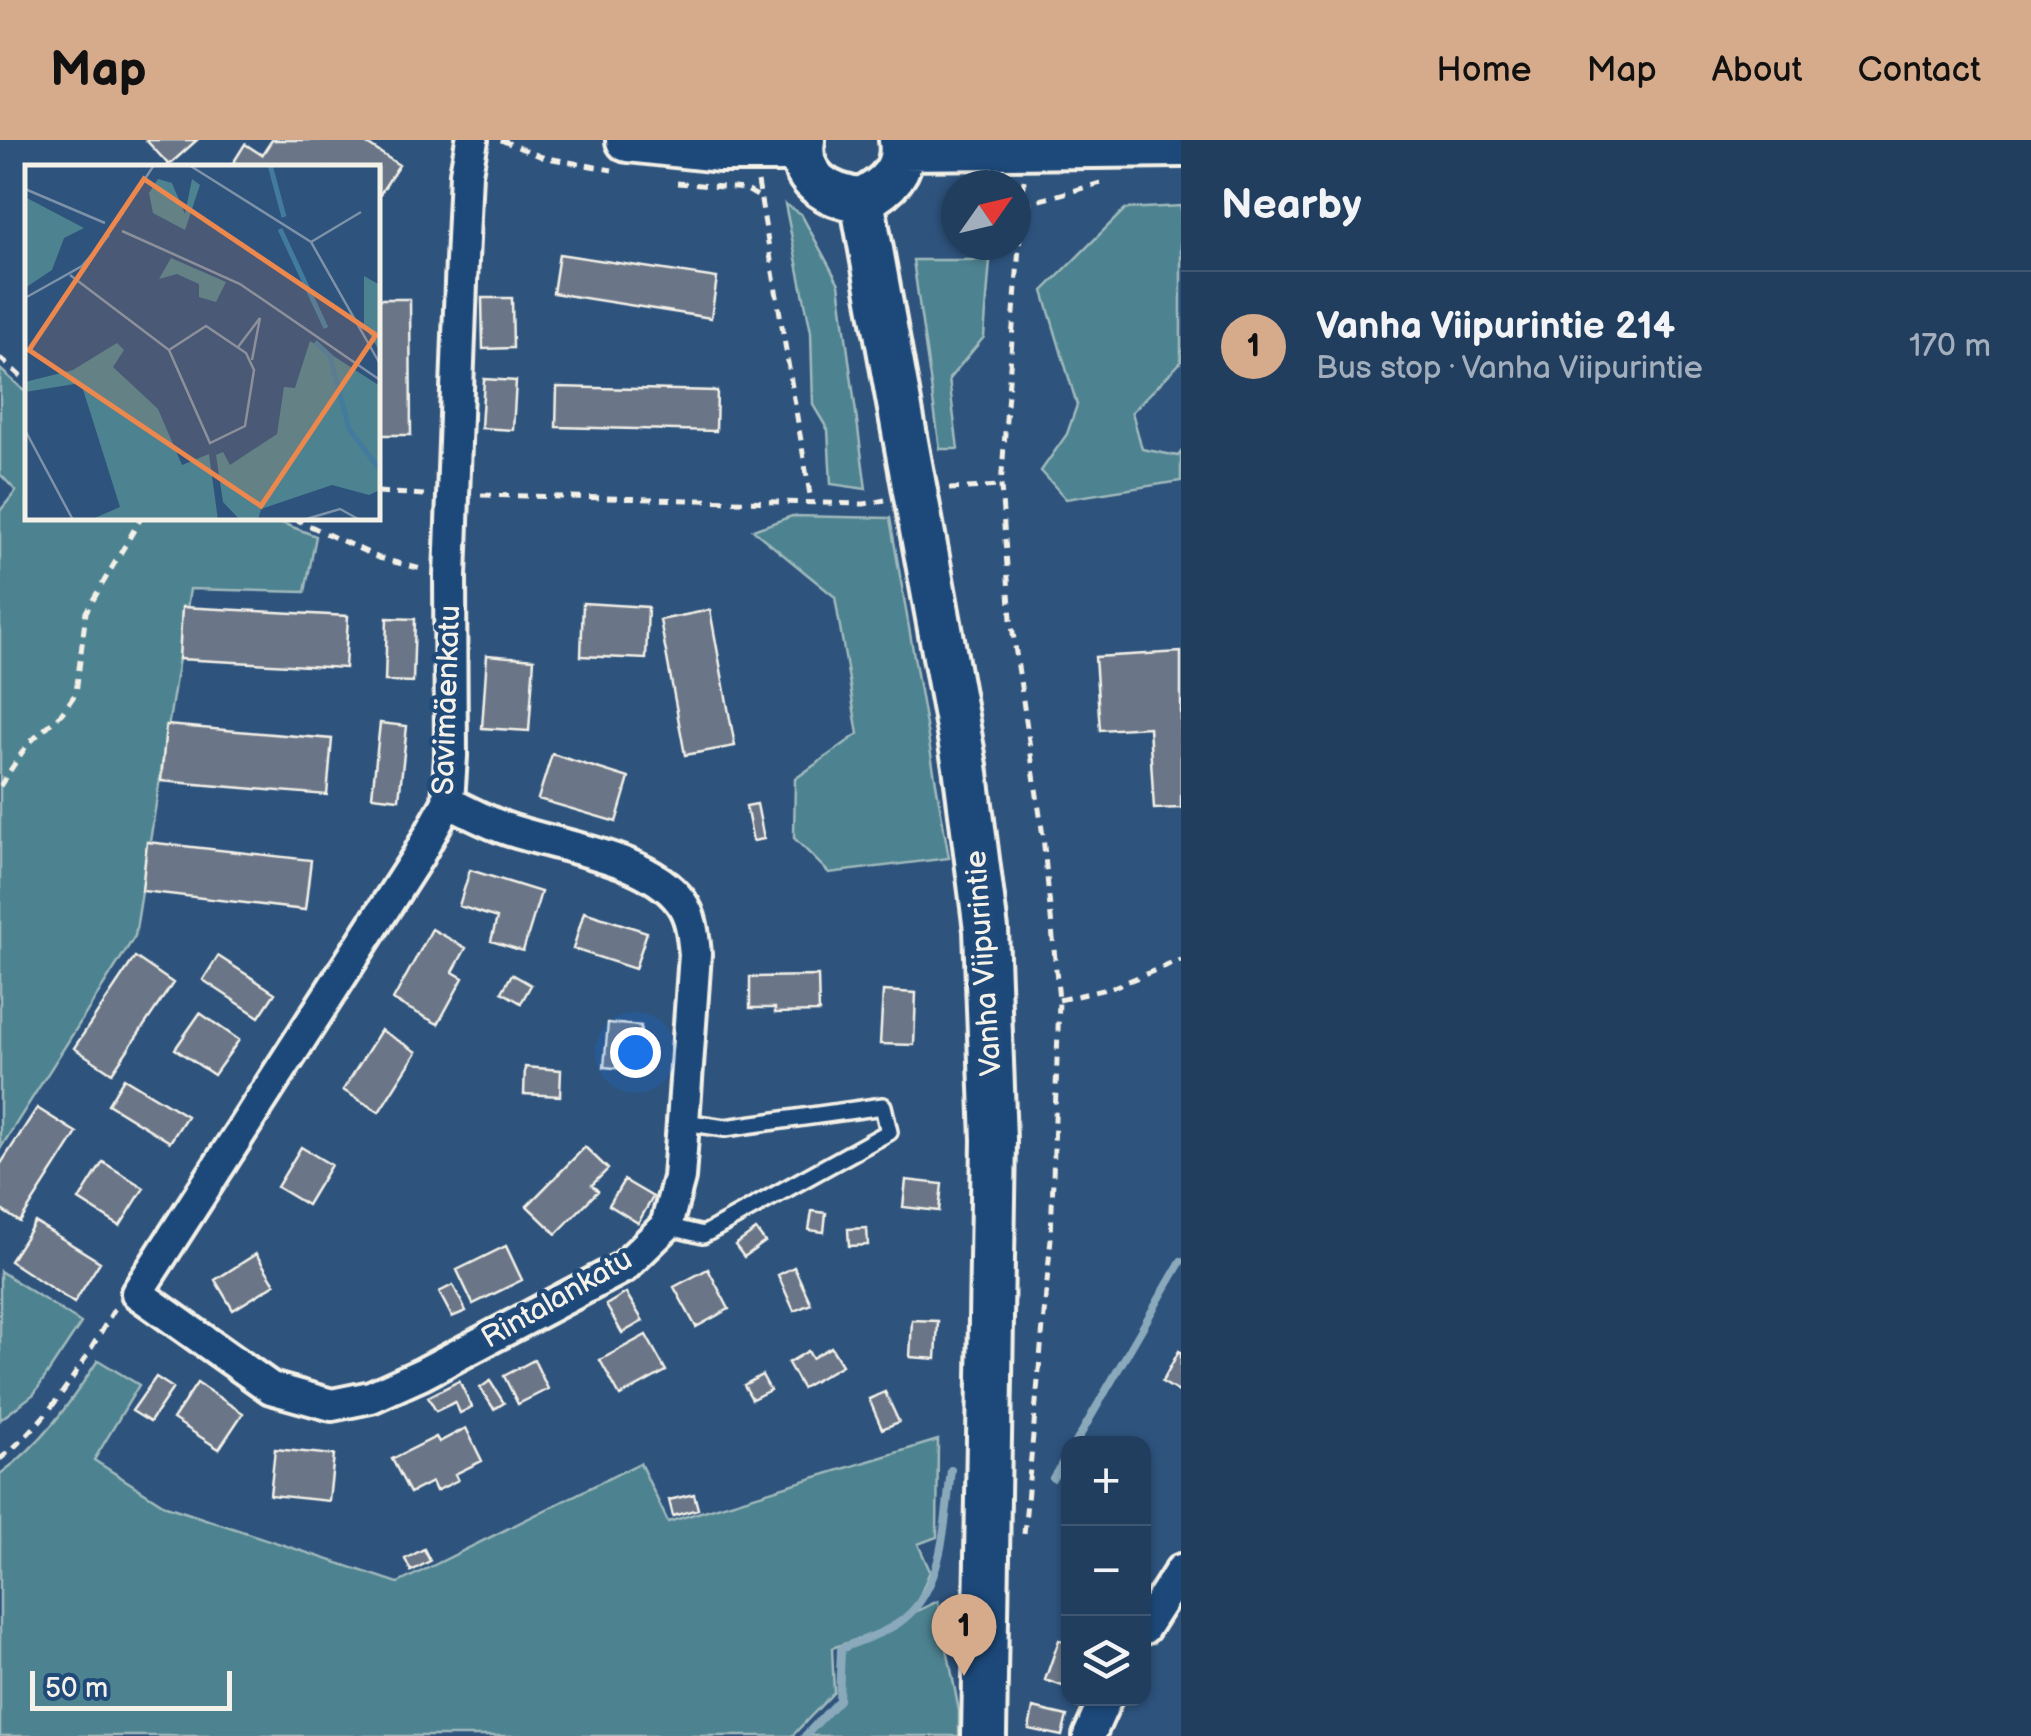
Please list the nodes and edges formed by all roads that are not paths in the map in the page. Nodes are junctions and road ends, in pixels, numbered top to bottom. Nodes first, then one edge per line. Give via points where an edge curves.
1 (472, 140) edge
2 (628, 140) edge
3 (902, 144) edge
4 (802, 145) edge
5 (1181, 145) edge
6 (862, 200) junction
7 (448, 802) junction
8 (684, 1122) junction
9 (666, 1226) junction
10 (126, 1300) joint
11 (1181, 1570) edge
12 (1151, 1617) edge
13 (1102, 1706) edge
14 (984, 1736) edge
15 (1089, 1736) edge

1 - 7 street, Savimäenkatu via 450,576
2 - 4 street via 720,150
3 - 5 street
3 - 6 street via 892,180
4 - 6 street via 814,182 828,194
6 - 14 street, Vanha Viipurintie via 965,766 986,930 994,1140
7 - 8 street via 503,828 623,863 661,882 682,903 695,954
7 - 10 street, Savimäenkatu
8 - 9 street
8 - 9 lane via 725,1128 884,1106 889,1132 703,1235
9 - 10 street, Rintalankatu via 624,1267 422,1374 371,1397 332,1405 271,1388
11 - 12 street
13 - 15 street

